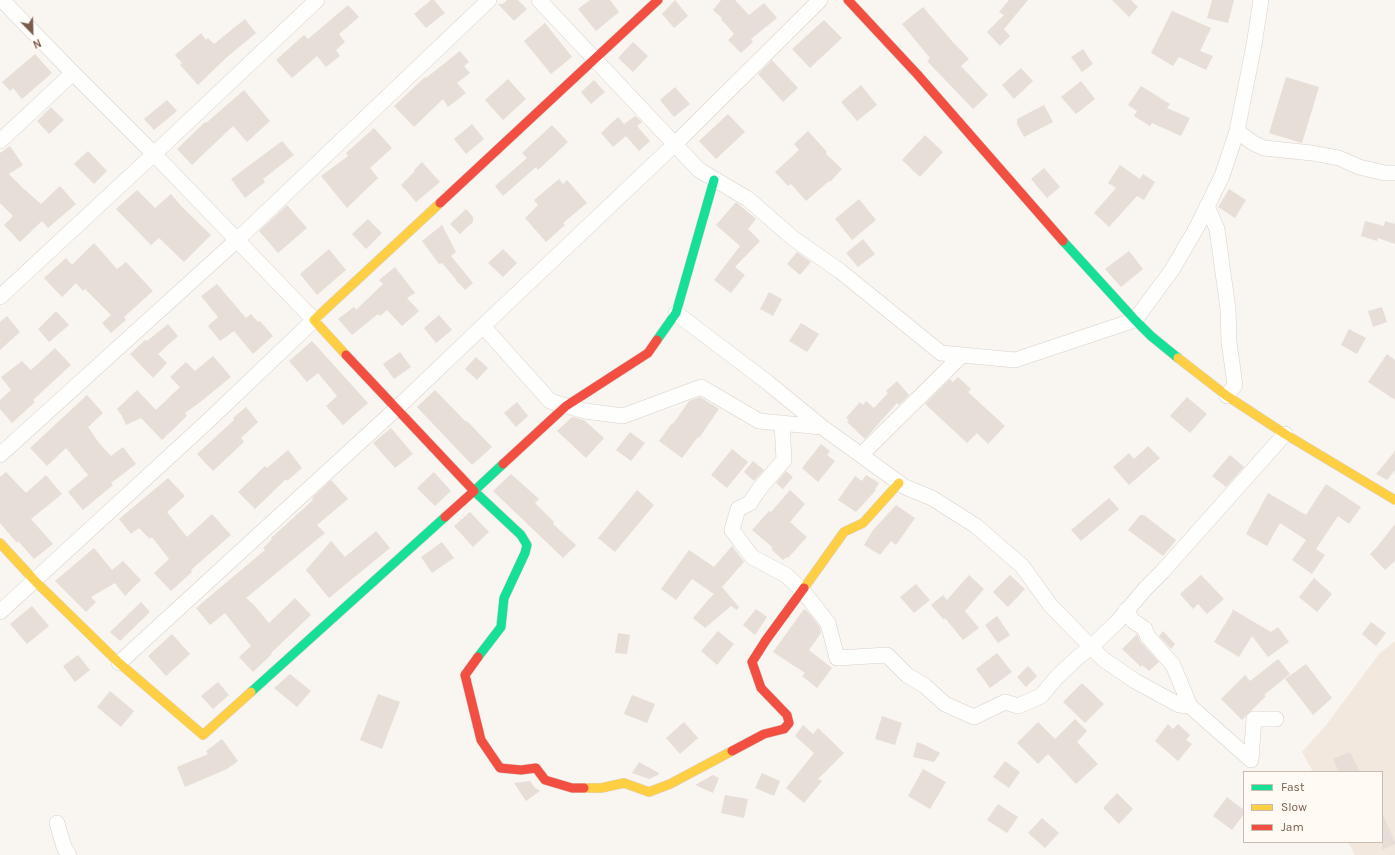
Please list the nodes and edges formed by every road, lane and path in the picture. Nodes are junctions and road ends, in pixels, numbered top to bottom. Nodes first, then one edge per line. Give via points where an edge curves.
1 (2, 0) edge
2 (317, 0) edge
3 (489, 0) edge
4 (538, 0) edge
5 (658, 0) edge
6 (820, 0) edge
7 (848, 0) edge
8 (1261, 0) edge
9 (594, 60) junction
10 (73, 73) junction
11 (1236, 131) junction
12 (0, 141) edge
13 (674, 145) junction
14 (154, 154) junction
15 (1395, 174) edge
16 (714, 180) junction
17 (1207, 206) junction
18 (237, 240) junction
19 (0, 297) edge
20 (676, 313) junction
21 (314, 320) junction
22 (1135, 320) junction
23 (484, 326) junction
24 (962, 355) junction
25 (1227, 396) junction
26 (566, 406) junction
27 (396, 409) junction
28 (782, 424) junction
29 (822, 427) junction
30 (1284, 434) junction
31 (0, 455) edge
32 (861, 455) junction
33 (900, 483) junction
34 (474, 491) junction
35 (1395, 500) edge
36 (0, 543) edge
37 (35, 581) junction
38 (802, 590) junction
39 (1126, 610) junction
40 (0, 612) edge
41 (1091, 647) junction
42 (119, 663) junction
43 (1190, 706) junction
44 (1276, 719) dead end
45 (57, 823) dead end
46 (69, 855) edge

1 - 10 street
2 - 14 street
3 - 18 street
4 - 9 street
5 - 9 street
6 - 13 street
7 - 22 street via 918,74 1068,248
8 - 11 street
9 - 13 street
9 - 21 street
10 - 12 street
10 - 14 street
11 - 15 street via 1264,148 1340,158 1359,167
11 - 17 street via 1222,176
13 - 16 street via 699,170
13 - 23 street
14 - 18 street
14 - 19 street
16 - 20 street
16 - 24 street via 748,199 794,239 840,270 941,353
17 - 22 street via 1172,270
17 - 25 street via 1217,229 1228,309 1229,342 1235,385
18 - 21 street
18 - 31 street
20 - 26 street via 648,353
20 - 29 street
21 - 27 street
21 - 37 street
22 - 24 street via 1015,360
22 - 25 street
23 - 26 street via 550,401
23 - 27 street
24 - 32 street
25 - 30 street
26 - 28 street via 623,416 701,387 759,421
26 - 34 street
27 - 34 street
27 - 42 street
28 - 29 street
28 - 38 street via 784,460 750,503 738,509 732,530 752,557 786,575
29 - 32 street
30 - 35 street
30 - 39 street
32 - 33 street
33 - 38 street via 863,523 844,532
33 - 41 street via 932,498 976,526 1022,566 1051,606
34 - 38 street via 521,535 527,545 504,598 501,627 465,675 481,740 500,768 536,768 545,780 572,788 601,788 624,783 649,792 670,784 764,734 784,729 789,723 787,715 761,688 752,662
34 - 42 street via 203,735
36 - 37 street
37 - 40 street
37 - 42 street
38 - 41 street via 828,623 837,658 886,655 906,675 925,686 945,704 974,717 1005,702 1018,706 1041,696 1056,678
39 - 41 street
39 - 43 street via 1133,621 1145,629 1147,635 1173,665
41 - 43 street via 1103,659 1135,681 1179,705
43 - 44 street via 1251,760 1254,719
45 - 46 street

